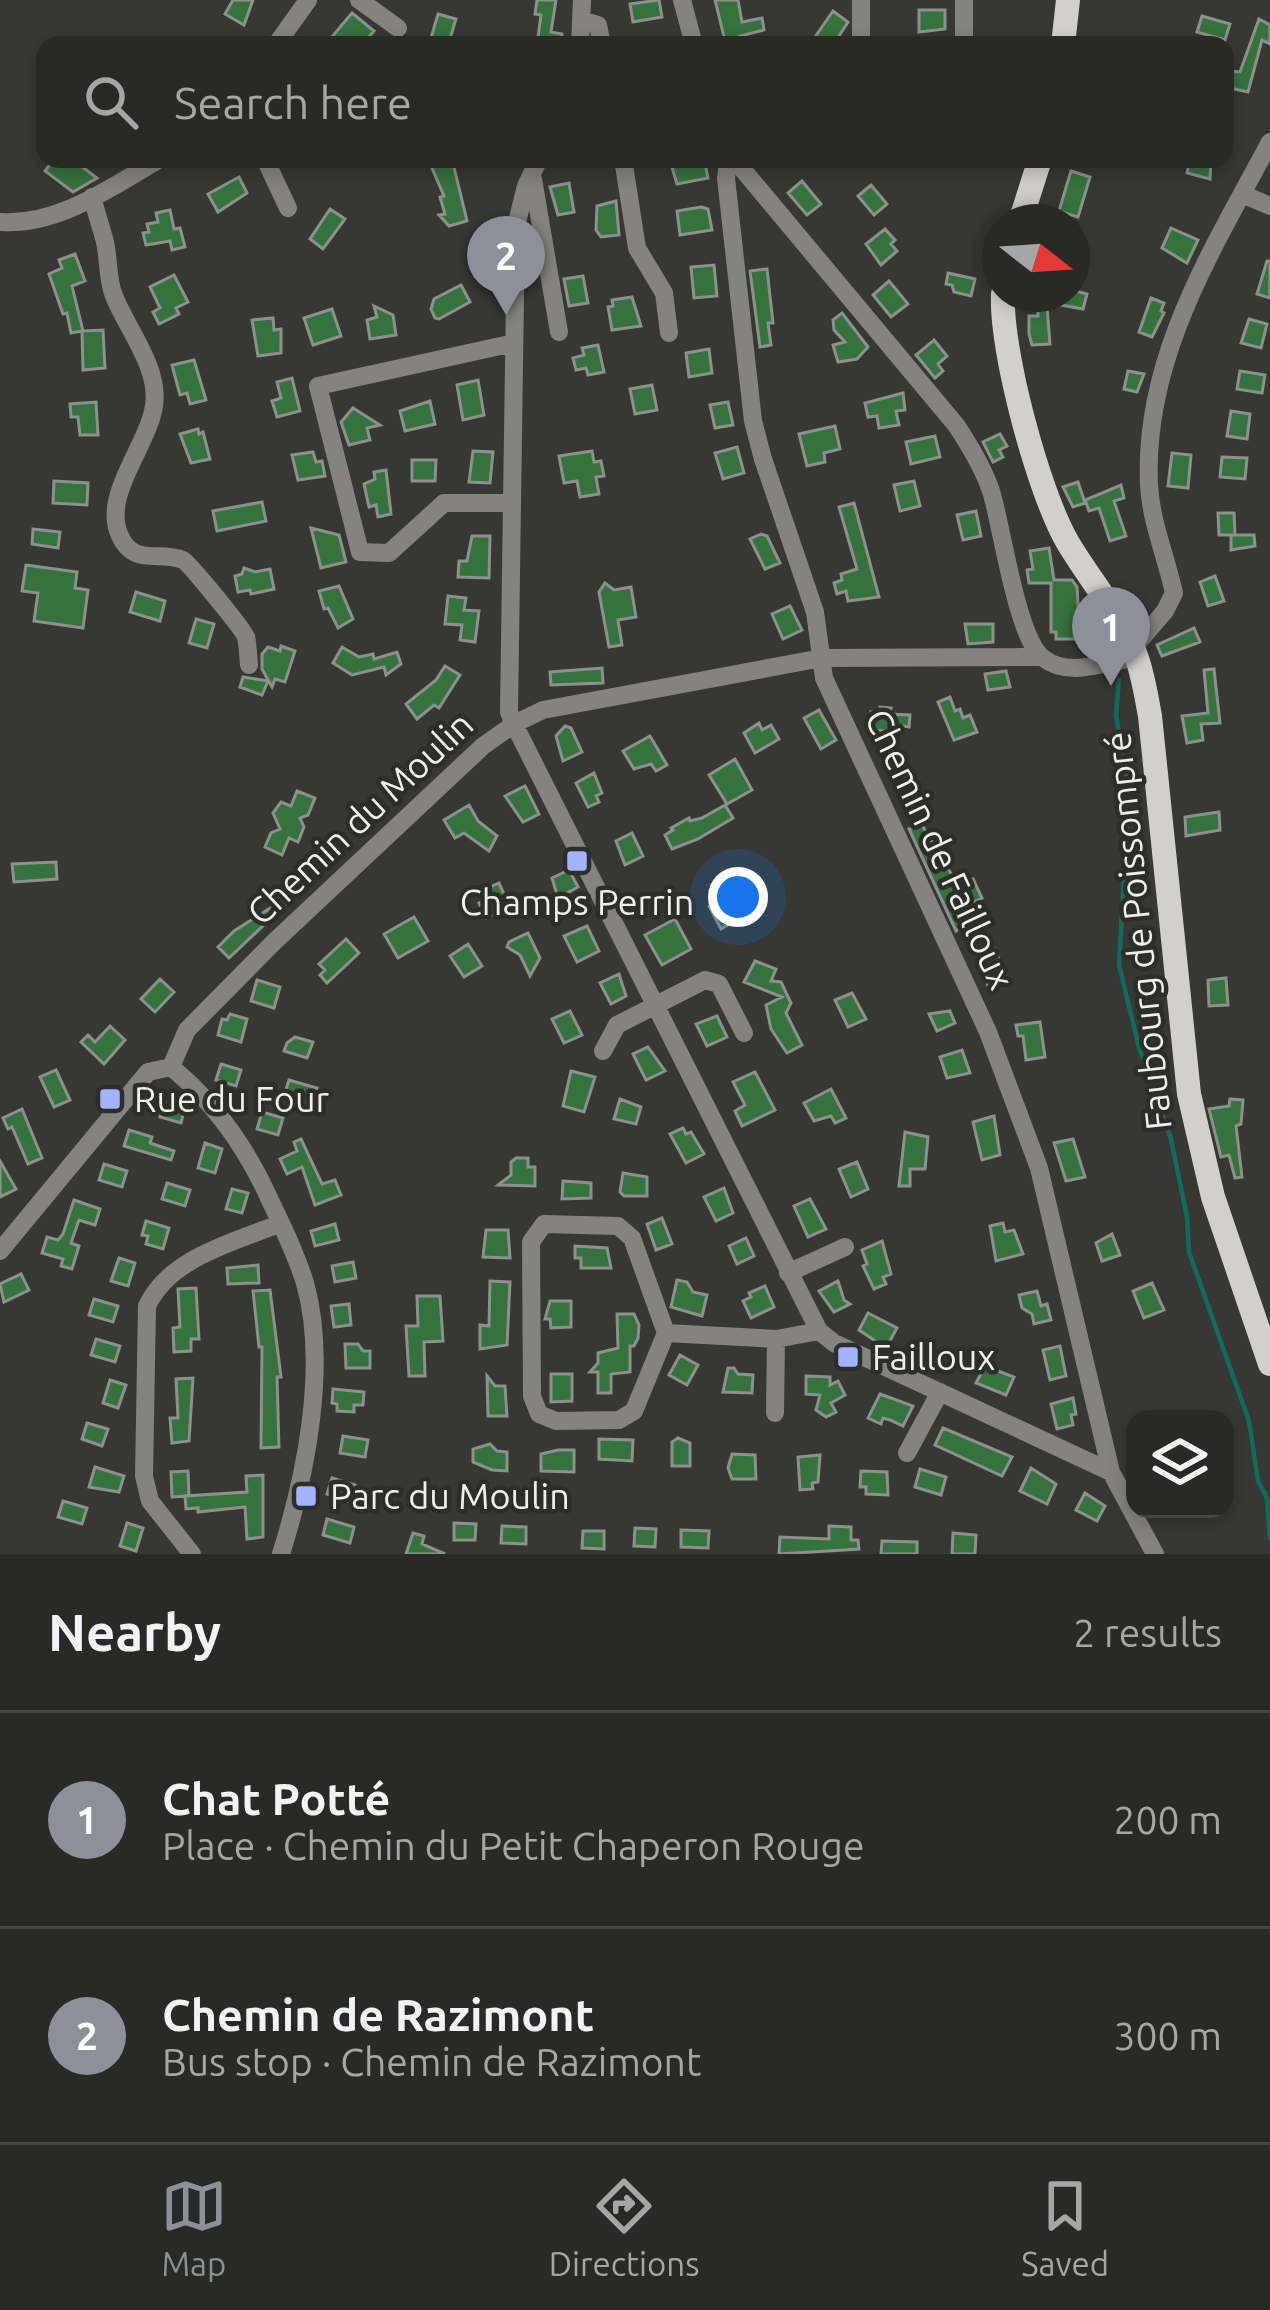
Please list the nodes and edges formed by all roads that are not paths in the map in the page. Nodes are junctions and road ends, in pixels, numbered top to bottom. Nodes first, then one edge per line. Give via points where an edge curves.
1 (308, 0) edge
2 (359, 0) edge
3 (682, 0) edge
4 (861, 0) edge
5 (964, 0) edge
6 (1068, 0) edge
7 (582, 10) edge
8 (398, 28) dead end
9 (282, 36) edge
10 (600, 36) edge
11 (692, 36) edge
12 (861, 36) edge
13 (964, 36) edge
14 (1064, 36) edge
15 (1270, 142) edge
16 (144, 168) edge
17 (269, 168) edge
18 (536, 168) edge
19 (536, 168) edge
20 (624, 168) edge
21 (727, 168) edge
22 (742, 168) edge
23 (1037, 168) edge
24 (1242, 194) junction
25 (92, 197) junction
26 (1026, 204) edge
27 (1270, 206) edge
28 (288, 208) dead end
29 (0, 222) edge
30 (1003, 312) edge
31 (559, 332) dead end
32 (669, 333) dead end
33 (514, 343) junction
34 (511, 503) junction
35 (1134, 650) junction
36 (1040, 657) junction
37 (822, 658) junction
38 (249, 664) dead end
39 (514, 724) junction
40 (656, 1005) junction
41 (745, 1034) dead end
42 (603, 1052) dead end
43 (171, 1067) junction
44 (280, 1223) junction
45 (845, 1247) dead end
46 (0, 1251) edge
47 (788, 1273) junction
48 (819, 1331) junction
49 (666, 1333) junction
50 (776, 1339) junction
51 (1270, 1364) edge
52 (940, 1392) junction
53 (775, 1413) dead end
54 (908, 1453) dead end
55 (1112, 1472) junction
56 (192, 1554) edge
57 (280, 1554) edge
58 (1155, 1554) edge

1 - 9 street
2 - 8 street
3 - 11 street
4 - 12 street
5 - 13 street
6 - 14 main road
7 - 10 street
15 - 24 street
16 - 25 street
17 - 28 street
18 - 31 street
19 - 33 street via 516,226
20 - 32 street via 637,248 664,292
21 - 37 street, Chemin de Failloux via 753,421 815,612
22 - 36 street via 977,457
23 - 26 main road
24 - 27 street
24 - 35 street via 1186,300 1156,395 1149,485 1174,593
25 - 29 street via 51,216
25 - 38 street via 112,292 144,356 155,400 118,499 121,539 145,558 179,558 194,568 246,638
30 - 35 main road, Faubourg de Poissompré via 1046,488 1066,539
33 - 34 street
33 - 34 street via 318,386 361,552 389,554 444,503
34 - 39 street
35 - 36 street, Chemin du Moulin via 1123,660 1065,669
35 - 51 main road, Faubourg de Poissompré via 1150,716 1198,1143
36 - 37 street, Chemin du Moulin
37 - 39 street, Chemin du Moulin via 543,710
37 - 55 street, Chemin de Failloux via 824,678 988,1032 1039,1168
39 - 40 street
39 - 43 street, Chemin du Moulin via 274,942 187,1030
40 - 41 street via 705,980 719,983
40 - 42 street via 616,1025
40 - 47 street
43 - 44 street via 248,1153
43 - 46 street, Chemin du Moulin via 148,1072
44 - 56 street via 175,1270 147,1306 144,1476 150,1501
44 - 57 street via 305,1285 313,1360 309,1445
45 - 47 street
47 - 48 street
48 - 50 street
48 - 52 street
49 - 49 street via 634,1411 619,1420 539,1414 532,1396 531,1242 544,1224 617,1226 632,1238
49 - 50 street
50 - 53 street
52 - 54 street
52 - 55 street
55 - 58 street, Chemin de Failloux

